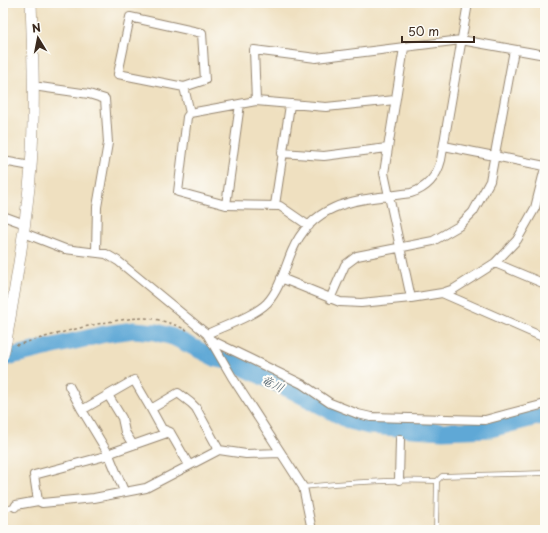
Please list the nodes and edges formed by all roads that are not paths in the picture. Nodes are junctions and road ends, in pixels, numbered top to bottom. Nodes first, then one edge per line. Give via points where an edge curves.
1 (31, 3) edge
2 (468, 3) edge
3 (461, 40) junction
4 (404, 48) junction
5 (514, 50) junction
6 (545, 55) edge
7 (40, 87) dead end
8 (184, 87) junction
9 (395, 100) junction
10 (256, 102) junction
11 (240, 104) junction
12 (290, 105) junction
13 (190, 113) junction
14 (444, 146) junction
15 (387, 148) junction
16 (282, 153) junction
17 (495, 156) junction
18 (3, 161) edge
19 (31, 166) junction
20 (545, 167) edge
21 (390, 196) junction
22 (226, 205) junction
23 (275, 205) junction
24 (3, 216) edge
25 (309, 226) junction
26 (24, 229) junction
27 (401, 247) junction
28 (96, 251) junction
29 (495, 263) junction
30 (281, 278) junction
31 (545, 284) edge
32 (442, 293) junction
33 (411, 298) junction
34 (330, 299) junction
35 (209, 337) junction
36 (545, 338) edge
37 (6, 347) edge
38 (69, 386) dead end
39 (108, 394) junction
40 (545, 404) edge
41 (151, 409) junction
42 (82, 410) junction
43 (170, 432) junction
44 (400, 439) dead end
45 (133, 445) junction
46 (219, 450) junction
47 (281, 453) junction
48 (109, 455) junction
49 (189, 466) junction
50 (545, 473) edge
51 (399, 480) junction
52 (437, 482) junction
53 (302, 487) junction
54 (124, 491) junction
55 (38, 501) junction
56 (15, 507) joint
57 (3, 509) edge
58 (3, 518) edge
59 (6, 530) edge
60 (312, 530) edge
61 (436, 530) edge

1 - 19 street
2 - 3 street
3 - 4 street
3 - 5 street
3 - 14 street
4 - 9 street
4 - 10 street via 316,58 254,50
5 - 6 street
5 - 17 street
7 - 28 street via 89,94 105,99 108,143 97,207
8 - 8 street via 205,80 202,33 130,17 118,74
8 - 13 street
9 - 12 street via 326,107
9 - 15 street
10 - 11 street
10 - 12 street
11 - 13 street
11 - 22 street
12 - 16 street
13 - 22 street via 187,117 178,192
14 - 17 street
14 - 21 street via 437,171 426,186 411,193
15 - 16 street via 324,156
15 - 21 street via 384,173
16 - 23 street
17 - 20 street
17 - 27 street via 484,195 473,212 459,226 433,241
18 - 19 street
19 - 26 street
20 - 29 street via 540,193 530,218 517,240
21 - 25 street via 339,205 320,214
21 - 27 street
22 - 23 street
23 - 25 street
24 - 26 street
25 - 30 street via 294,247
26 - 28 street via 65,249
26 - 37 street
27 - 33 street
27 - 34 street via 364,253 350,260 340,275
28 - 35 street via 118,261
29 - 31 street
29 - 32 street via 465,283
30 - 34 street
30 - 35 street via 268,302 260,309
32 - 33 street
32 - 36 street
33 - 34 street via 361,303
35 - 40 street via 302,384 336,406 371,417 485,420
35 - 47 street
38 - 42 street
39 - 41 street via 134,380
39 - 42 street
39 - 45 street via 122,418 125,432
41 - 43 street via 162,429
41 - 46 street via 178,393 196,408
42 - 48 street
43 - 45 street
43 - 49 street
44 - 51 street
45 - 48 street
46 - 47 street via 246,454
46 - 49 street
47 - 53 street
48 - 54 street
48 - 55 street via 34,475
49 - 54 street via 146,488
50 - 52 lane via 442,476
51 - 52 lane
51 - 53 lane
52 - 61 lane
53 - 60 street
54 - 55 street via 94,498 42,504
55 - 56 street
56 - 57 lane
58 - 59 lane

